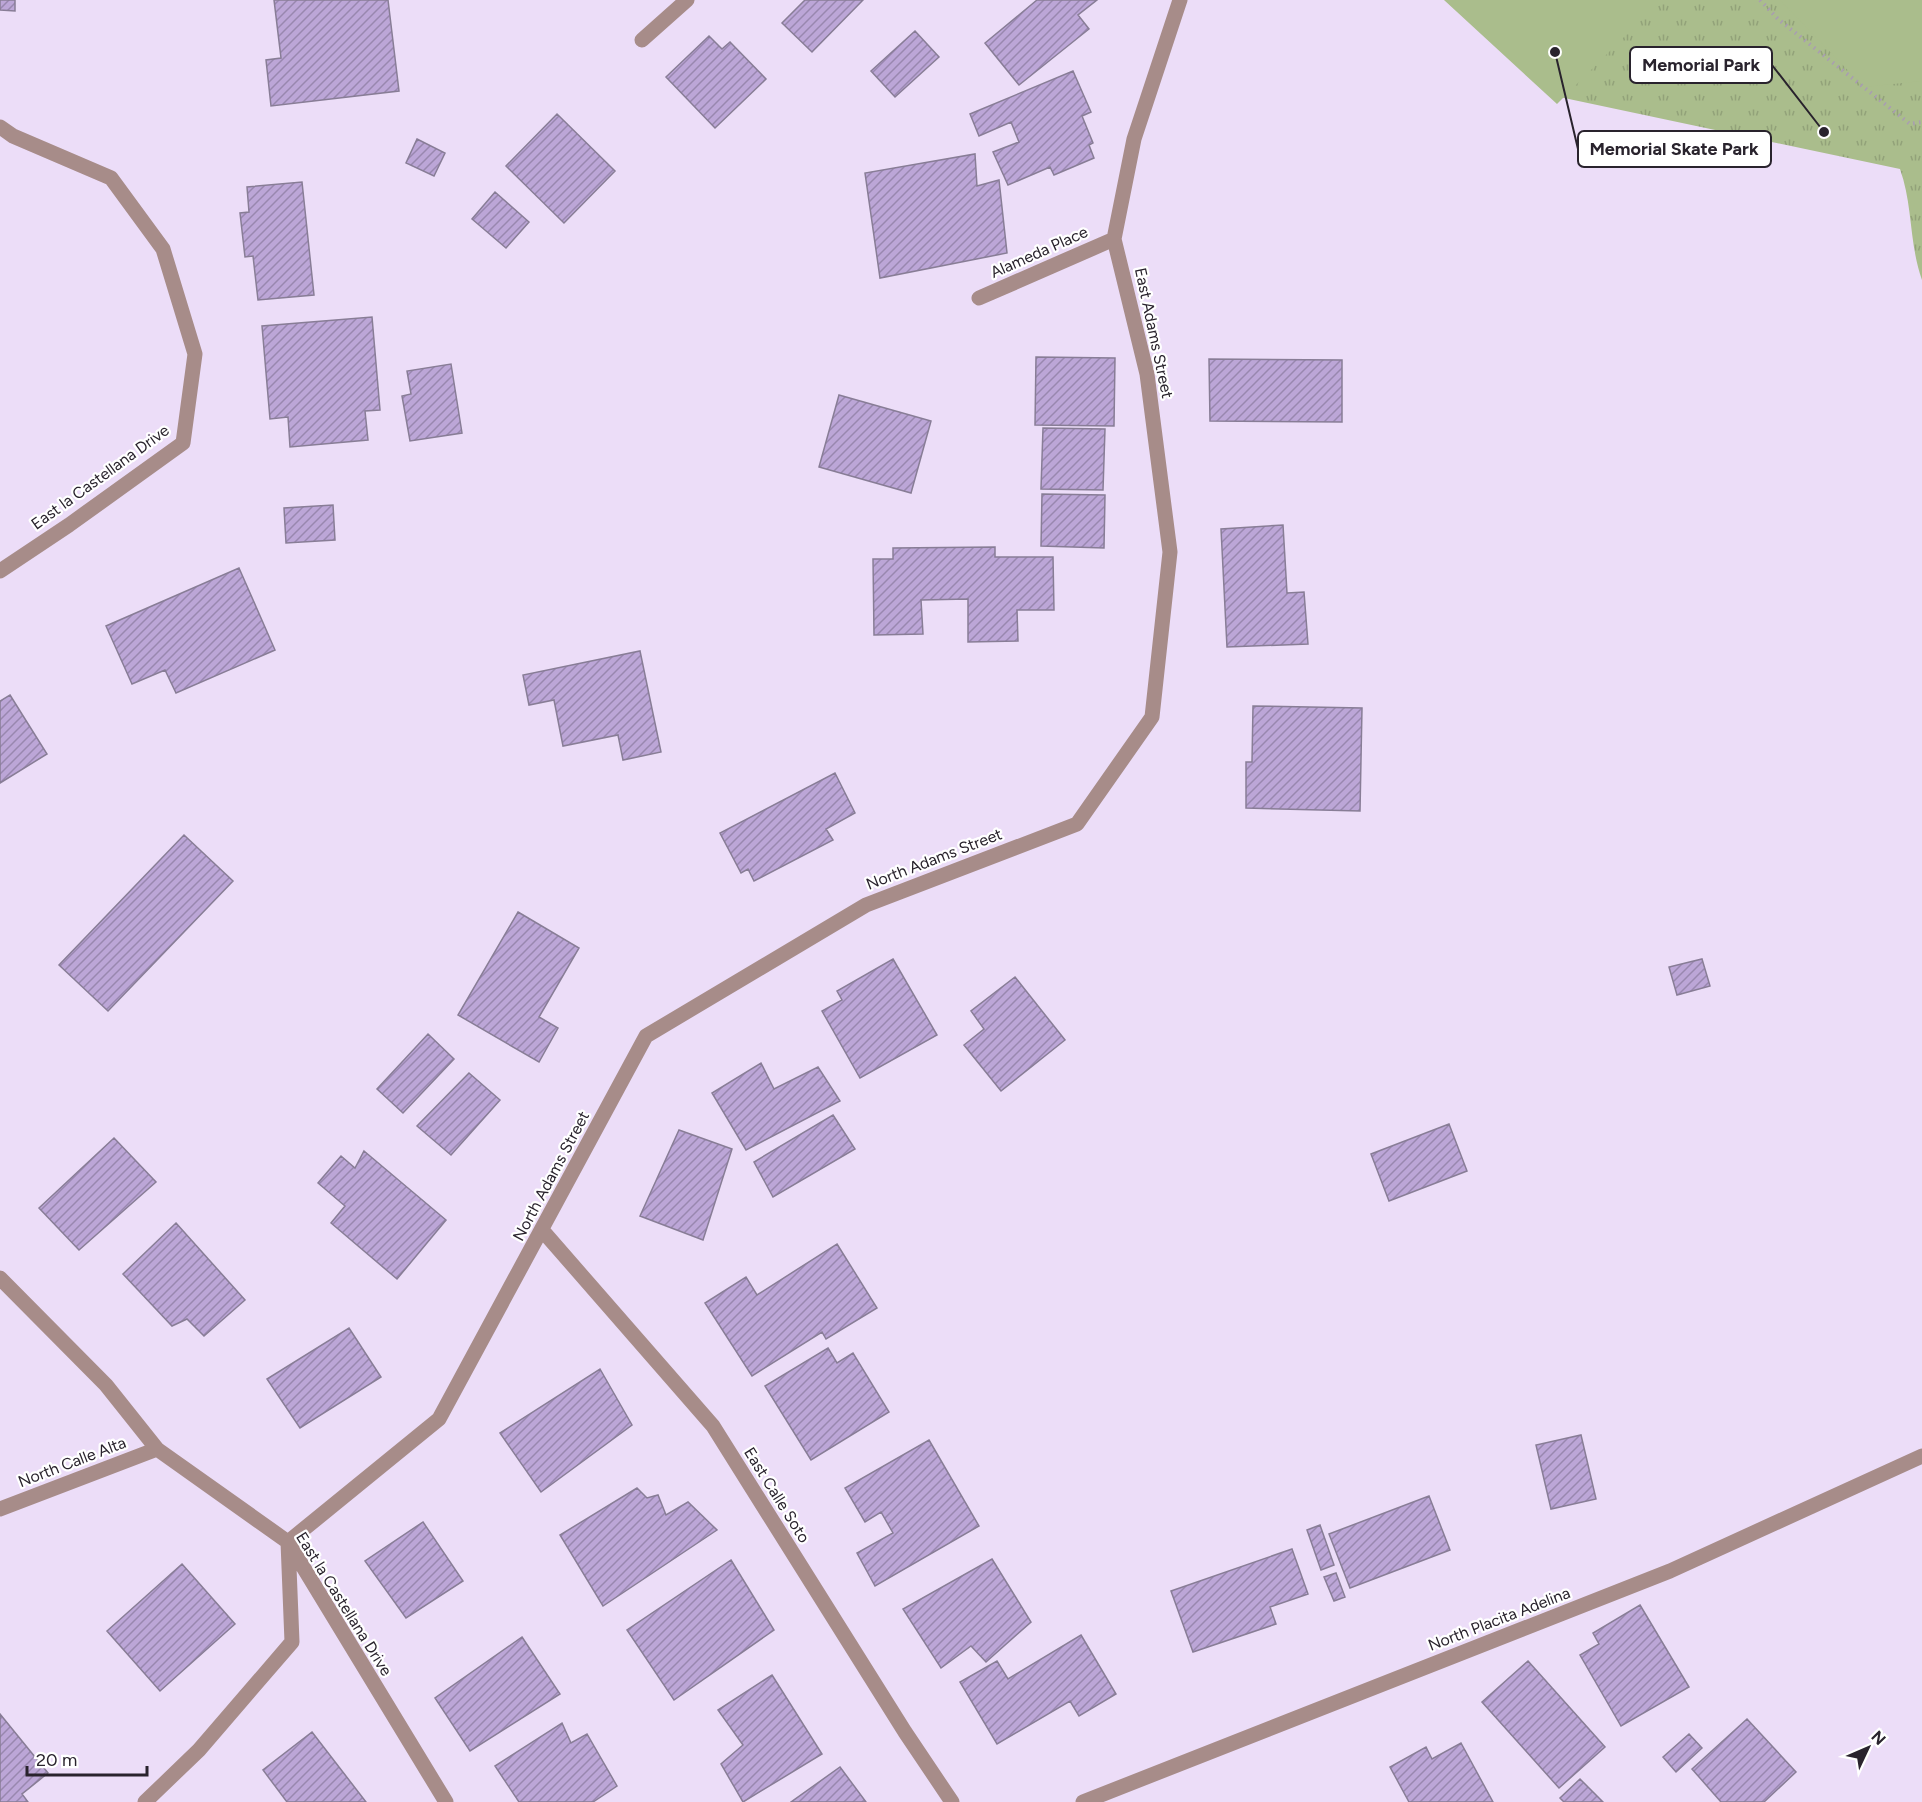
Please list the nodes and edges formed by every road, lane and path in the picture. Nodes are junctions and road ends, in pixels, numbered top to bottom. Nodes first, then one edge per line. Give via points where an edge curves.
1 (687, 0) edge
2 (1180, 0) edge
3 (1760, 0) edge
4 (642, 40) dead end
5 (1922, 122) edge
6 (0, 127) edge
7 (1114, 239) junction
8 (979, 298) dead end
9 (0, 571) edge
10 (1152, 717) joint
11 (542, 1230) junction
12 (0, 1278) edge
13 (157, 1449) junction
14 (1922, 1456) edge
15 (0, 1509) edge
16 (288, 1542) junction
17 (145, 1802) edge
18 (446, 1802) edge
19 (952, 1802) edge
20 (1083, 1802) edge

1 - 4 street
2 - 7 street, East Adams Street via 1134,139
3 - 5 path via 1778,19 1910,124
6 - 9 street, East la Castellana Drive via 111,178 163,249 195,354 183,443
7 - 8 street, Alameda Place
7 - 10 street, East Adams Street via 1148,374 1170,552
10 - 11 street, North Adams Street via 1077,824 866,905 646,1036
11 - 16 street, North Adams Street via 439,1419
11 - 19 street, East Calle Soto via 712,1426
12 - 13 street, East la Castellana Drive via 106,1385
13 - 15 street, North Calle Alta
13 - 16 street, East la Castellana Drive
14 - 20 street, North Placita Adelina via 1670,1571
16 - 17 street via 292,1642 199,1750
16 - 18 street, East la Castellana Drive

